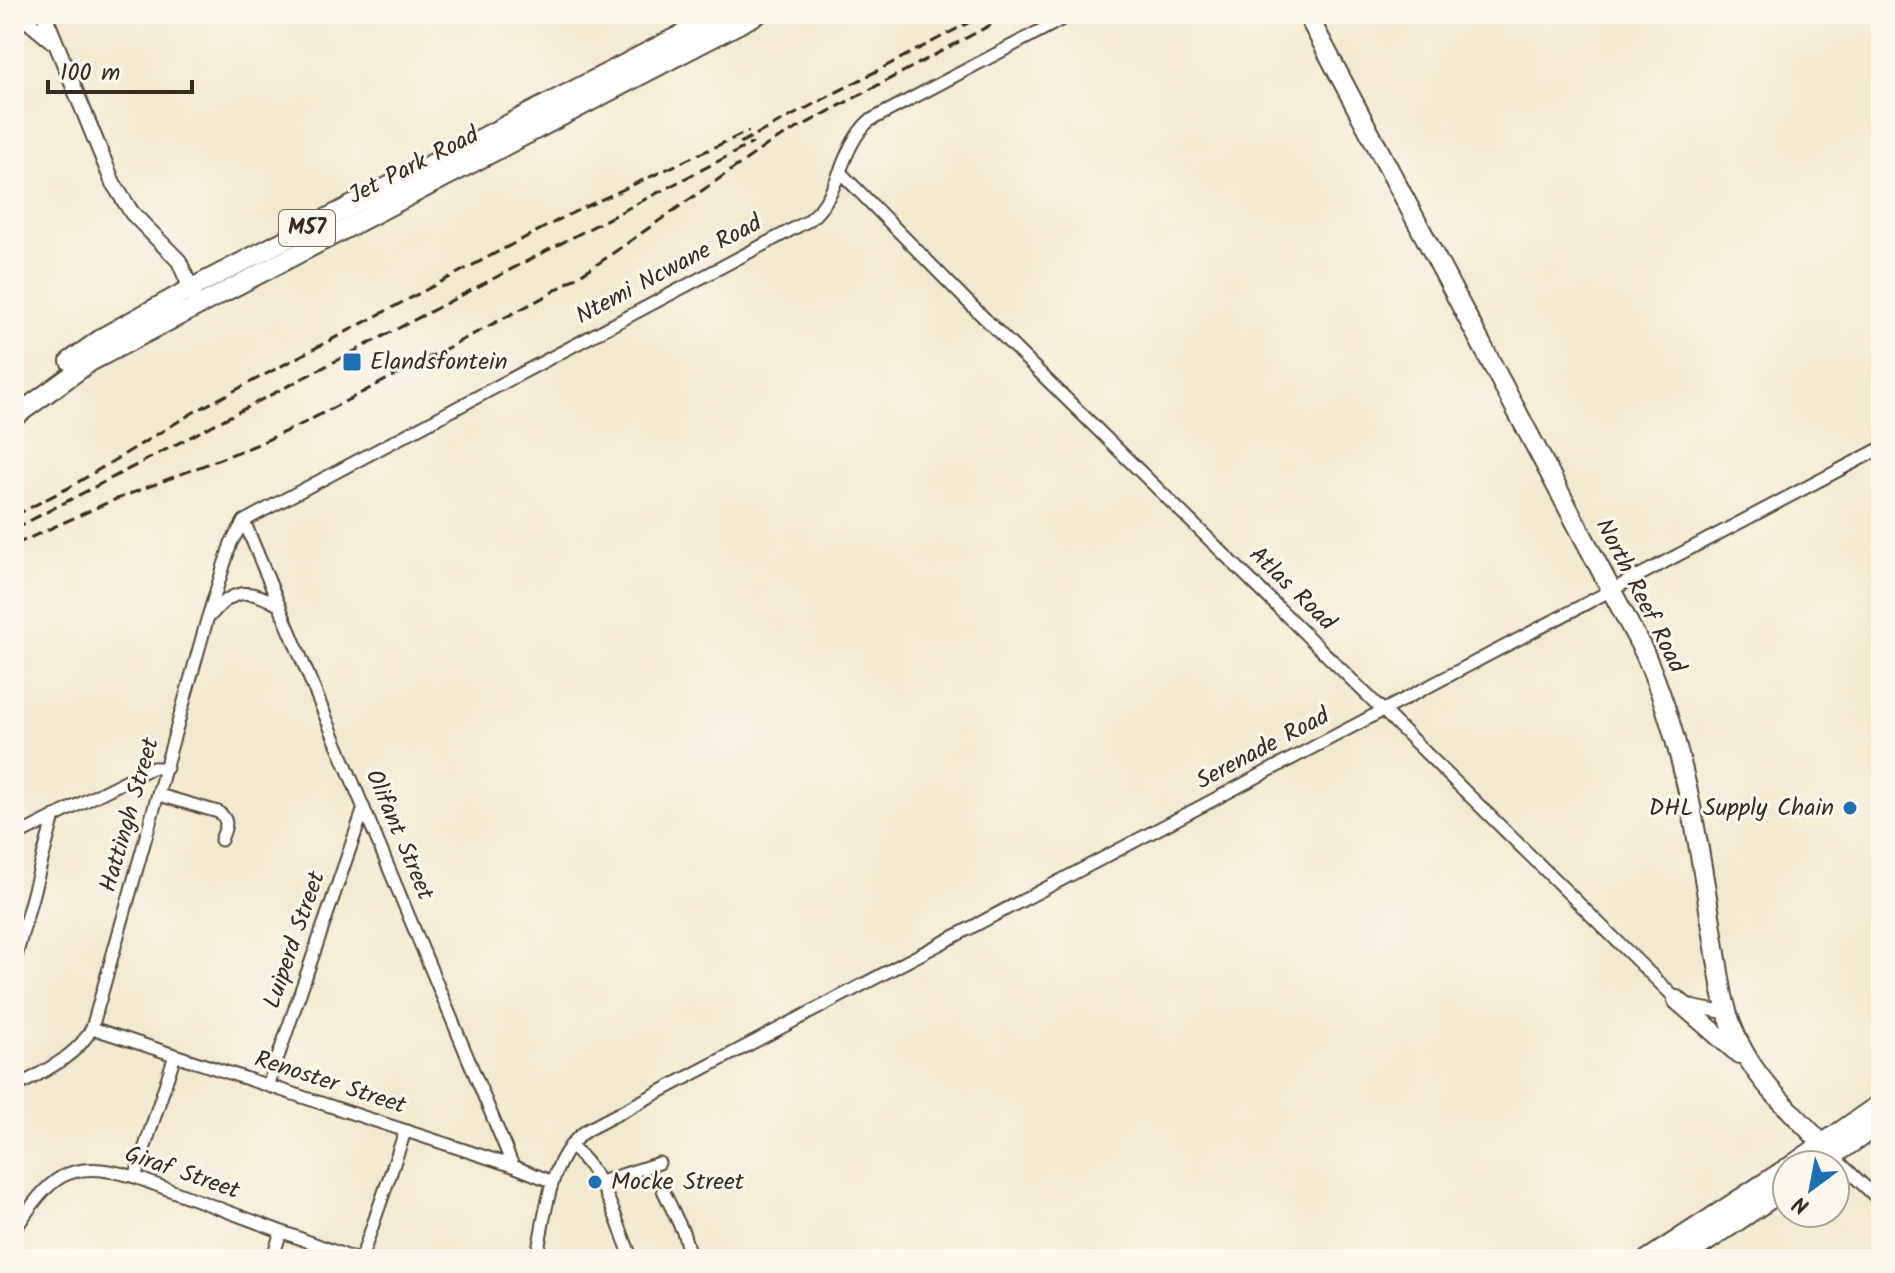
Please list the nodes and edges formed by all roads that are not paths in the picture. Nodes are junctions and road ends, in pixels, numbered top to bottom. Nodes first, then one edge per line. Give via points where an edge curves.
1 (44, 14) edge
2 (721, 14) edge
3 (758, 14) edge
4 (1072, 14) edge
5 (1307, 14) edge
6 (1874, 14) edge
7 (14, 15) edge
8 (1881, 19) edge
9 (55, 44) junction
10 (840, 172) junction
11 (194, 297) junction
12 (14, 406) edge
13 (14, 417) edge
14 (1881, 448) edge
15 (244, 521) junction
16 (1612, 589) junction
17 (281, 606) junction
18 (207, 620) junction
19 (1384, 710) junction
20 (167, 768) junction
21 (159, 795) junction
22 (364, 808) junction
23 (54, 816) junction
24 (14, 837) edge
25 (221, 840) dead end
26 (14, 964) edge
27 (1677, 1000) junction
28 (1727, 1013) junction
29 (92, 1028) junction
30 (175, 1055) junction
31 (1748, 1061) junction
32 (268, 1086) junction
33 (14, 1088) edge
34 (1881, 1103) edge
35 (1881, 1123) edge
36 (405, 1132) junction
37 (570, 1146) junction
38 (1820, 1149) edge
39 (1831, 1149) edge
40 (1836, 1149) edge
41 (659, 1163) dead end
42 (513, 1166) junction
43 (135, 1177) junction
44 (1851, 1177) edge
45 (1771, 1179) edge
46 (553, 1182) junction
47 (600, 1182) junction
48 (663, 1190) dead end
49 (1771, 1199) edge
50 (1881, 1202) edge
51 (14, 1231) edge
52 (281, 1232) junction
53 (272, 1259) edge
54 (358, 1259) edge
55 (536, 1259) edge
56 (632, 1259) edge
57 (691, 1259) edge
58 (1648, 1259) edge
59 (1681, 1259) edge

1 - 9 street
2 - 11 main road, Jet Park Road / M57
3 - 11 main road, Jet Park Road / M57
4 - 10 street, Ntemi Ncwane Road via 869,121
5 - 16 main road, North Reef Road
6 - 8 street
7 - 9 street
9 - 11 street via 118,193 173,253
10 - 15 street, Ntemi Ncwane Road via 827,201 808,221
10 - 19 street, Atlas Road
11 - 12 main road, Jet Park Road / M57 via 105,336
11 - 13 main road, Jet Park Road / M57
14 - 16 street, Serenade Road
15 - 17 street, Olifant Street
15 - 18 street, Hattingh Street via 231,543
16 - 19 street, Serenade Road
16 - 28 main road, North Reef Road via 1651,666 1674,727
17 - 18 street via 245,593 225,600
17 - 22 street, Olifant Street
18 - 20 street, Hattingh Street
19 - 27 street, Atlas Road
19 - 37 street, Serenade Road via 587,1130
20 - 21 street, Hattingh Street
20 - 23 street via 151,768
21 - 25 street via 218,812 227,823
21 - 29 street, Hattingh Street
22 - 32 street, Luiperd Street
22 - 42 street, Olifant Street
23 - 24 street
23 - 26 street
27 - 28 street, Atlas Road
27 - 31 main road
28 - 31 main road, North Reef Road
29 - 30 street, Renoster Street
29 - 33 street, Hattingh Street via 70,1054
30 - 32 street, Renoster Street
30 - 43 street
31 - 38 main road, North Reef Road
32 - 36 street, Renoster Street
34 - 39 main road
35 - 40 main road
36 - 42 street, Renoster Street
36 - 54 street
37 - 46 street
37 - 47 street
41 - 47 street
42 - 46 street, Renoster Street
43 - 51 street, Giraf Street via 99,1169 69,1173 44,1190
43 - 52 street, Giraf Street
44 - 50 street, North Reef Road
45 - 58 main road
46 - 55 street
47 - 56 street
48 - 57 street
49 - 59 main road
52 - 53 street
52 - 54 street, Giraf Street

